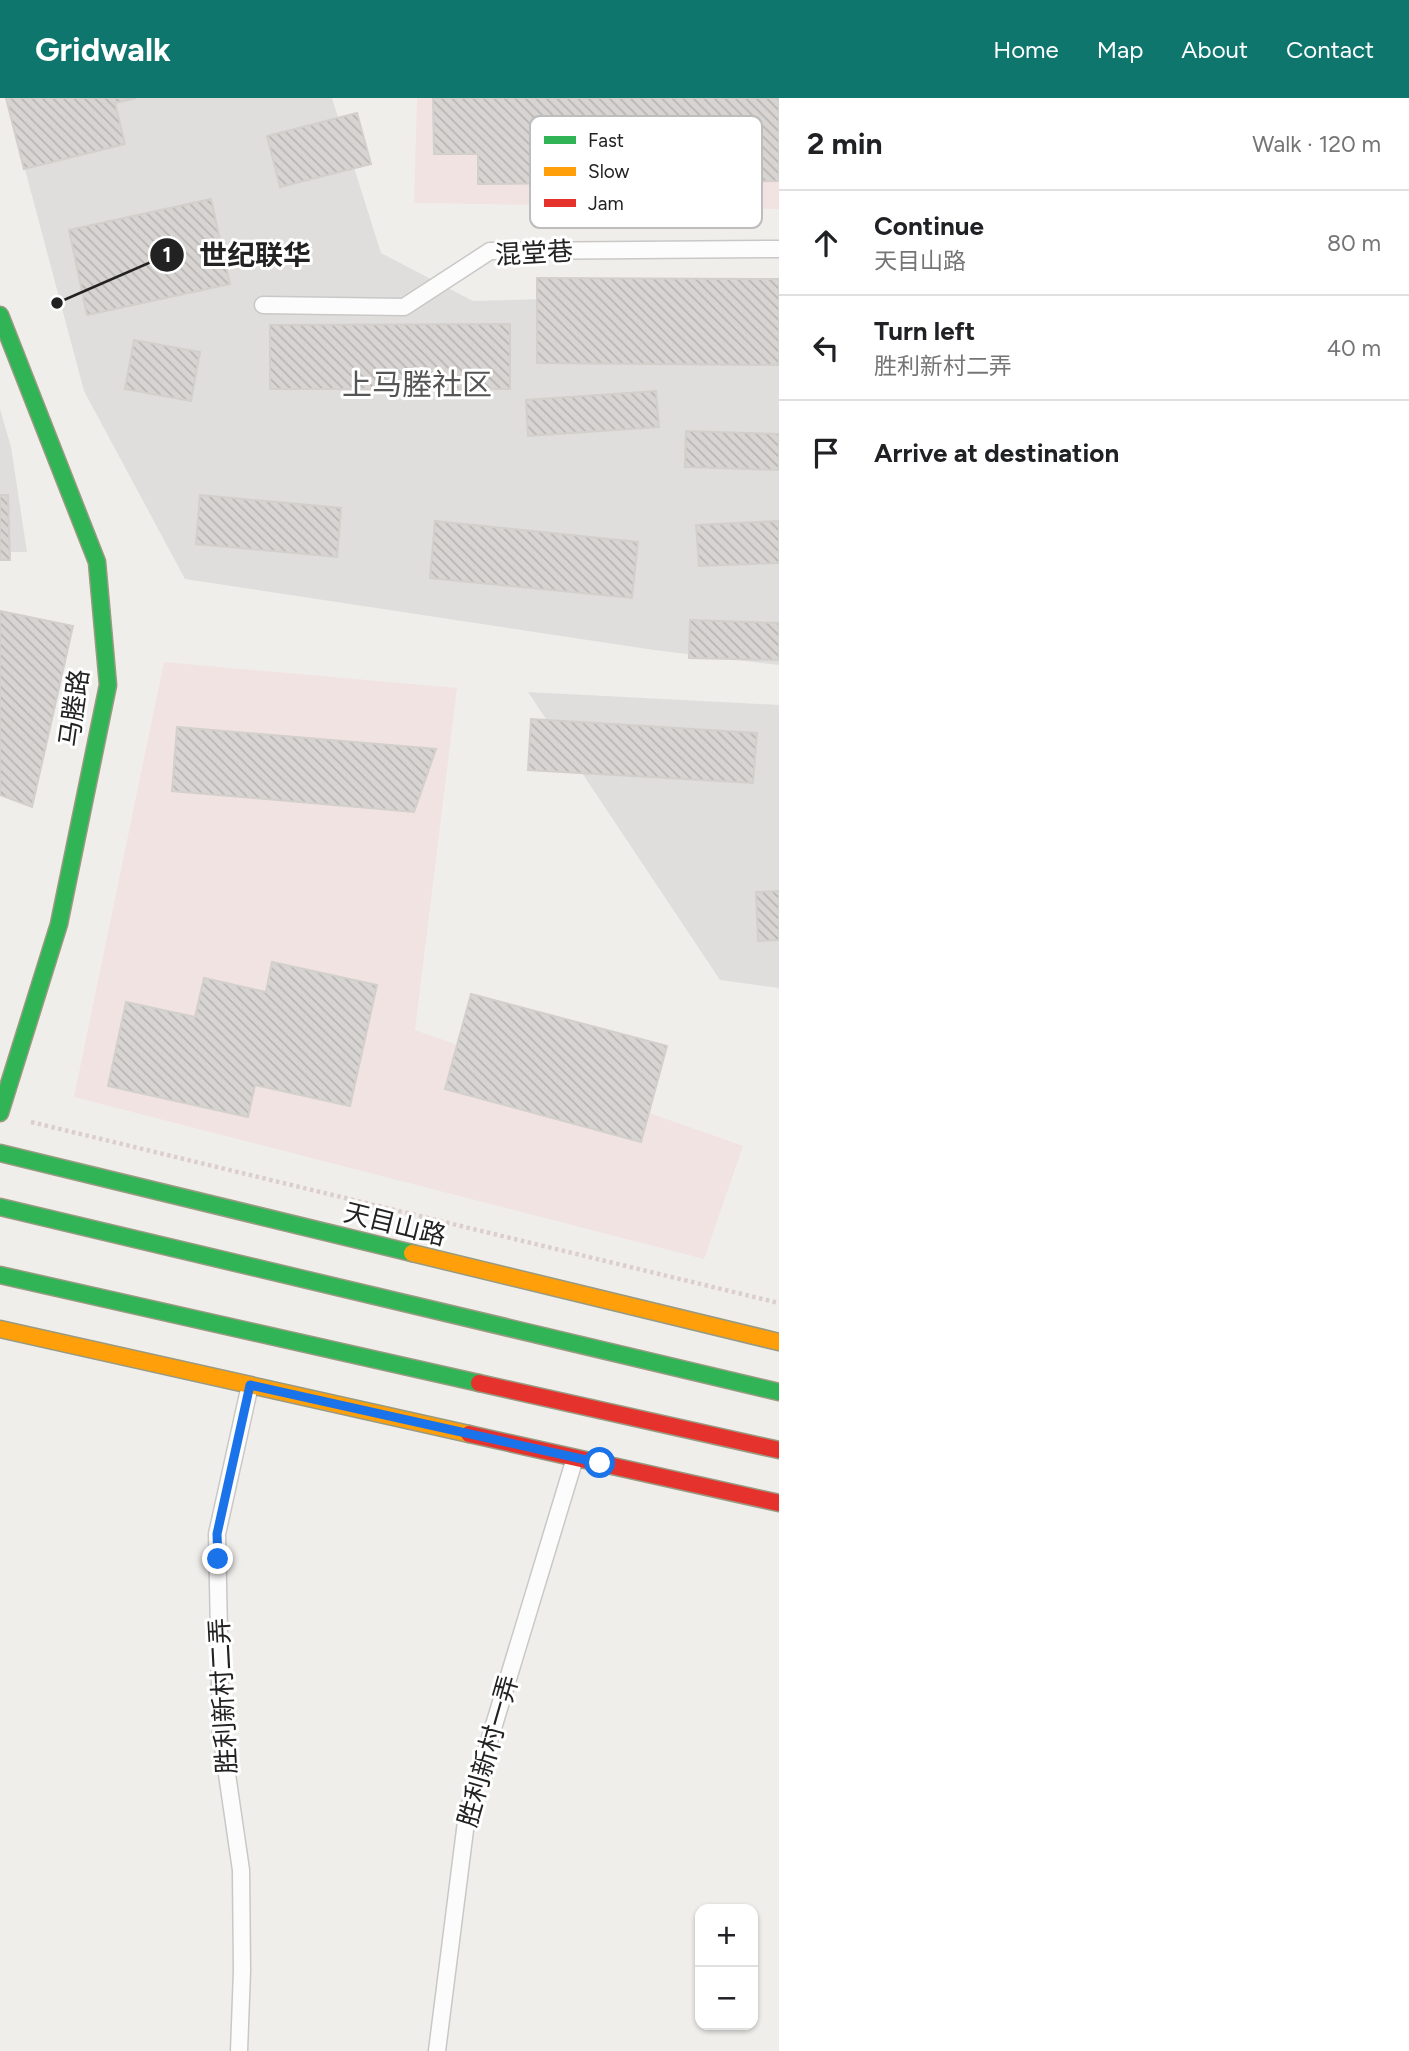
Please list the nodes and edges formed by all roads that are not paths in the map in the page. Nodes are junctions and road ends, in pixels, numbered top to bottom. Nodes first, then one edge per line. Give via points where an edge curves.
1 (779, 249) edge
2 (262, 304) dead end
3 (0, 315) edge
4 (0, 1113) edge
5 (0, 1153) edge
6 (0, 1207) edge
7 (0, 1275) edge
8 (0, 1329) edge
9 (779, 1342) edge
10 (250, 1385) junction
11 (779, 1392) edge
12 (779, 1450) edge
13 (575, 1458) junction
14 (779, 1503) edge
15 (239, 2051) edge
16 (438, 2051) edge

1 - 2 lane, 混堂巷 via 490,251 404,307
3 - 4 main road, 马塍路 via 97,562 108,685 59,924
5 - 9 main road, 天目山路
6 - 11 main road
7 - 12 main road
8 - 10 main road
10 - 13 main road
10 - 15 lane, 胜利新村二弄 via 217,1534 221,1734 241,1870
13 - 14 main road
13 - 16 lane, 胜利新村一弄 via 467,1814

